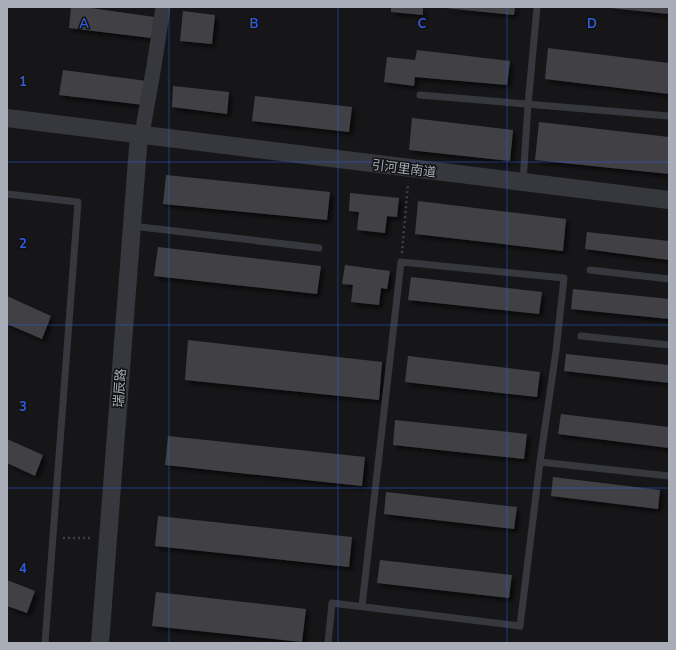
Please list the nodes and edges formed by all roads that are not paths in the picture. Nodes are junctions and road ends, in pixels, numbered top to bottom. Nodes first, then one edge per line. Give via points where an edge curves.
1 (163, 7) edge
2 (537, 7) edge
3 (420, 95) dead end
4 (528, 105) junction
5 (669, 116) edge
6 (7, 118) edge
7 (142, 134) junction
8 (524, 182) junction
9 (7, 194) edge
10 (669, 200) edge
11 (135, 227) junction
12 (319, 248) dead end
13 (590, 270) dead end
14 (669, 279) edge
15 (581, 336) dead end
16 (669, 345) edge
17 (540, 462) junction
18 (669, 476) edge
19 (362, 606) junction
20 (45, 643) edge
21 (100, 643) edge
22 (110, 643) edge
23 (328, 643) edge

1 - 7 street
2 - 4 lane
3 - 4 lane
4 - 5 lane
4 - 8 lane
6 - 7 street, 引河里南道
7 - 8 street, 引河里南道
7 - 11 street, 瑞辰路
8 - 10 street, 引河里南道
9 - 20 lane via 78,202
11 - 12 lane
11 - 21 street, 瑞辰路
11 - 22 street, 瑞辰路
13 - 14 lane
15 - 16 lane
17 - 18 lane
17 - 19 lane via 520,626
17 - 19 lane via 564,278 401,262
19 - 23 lane via 332,603

